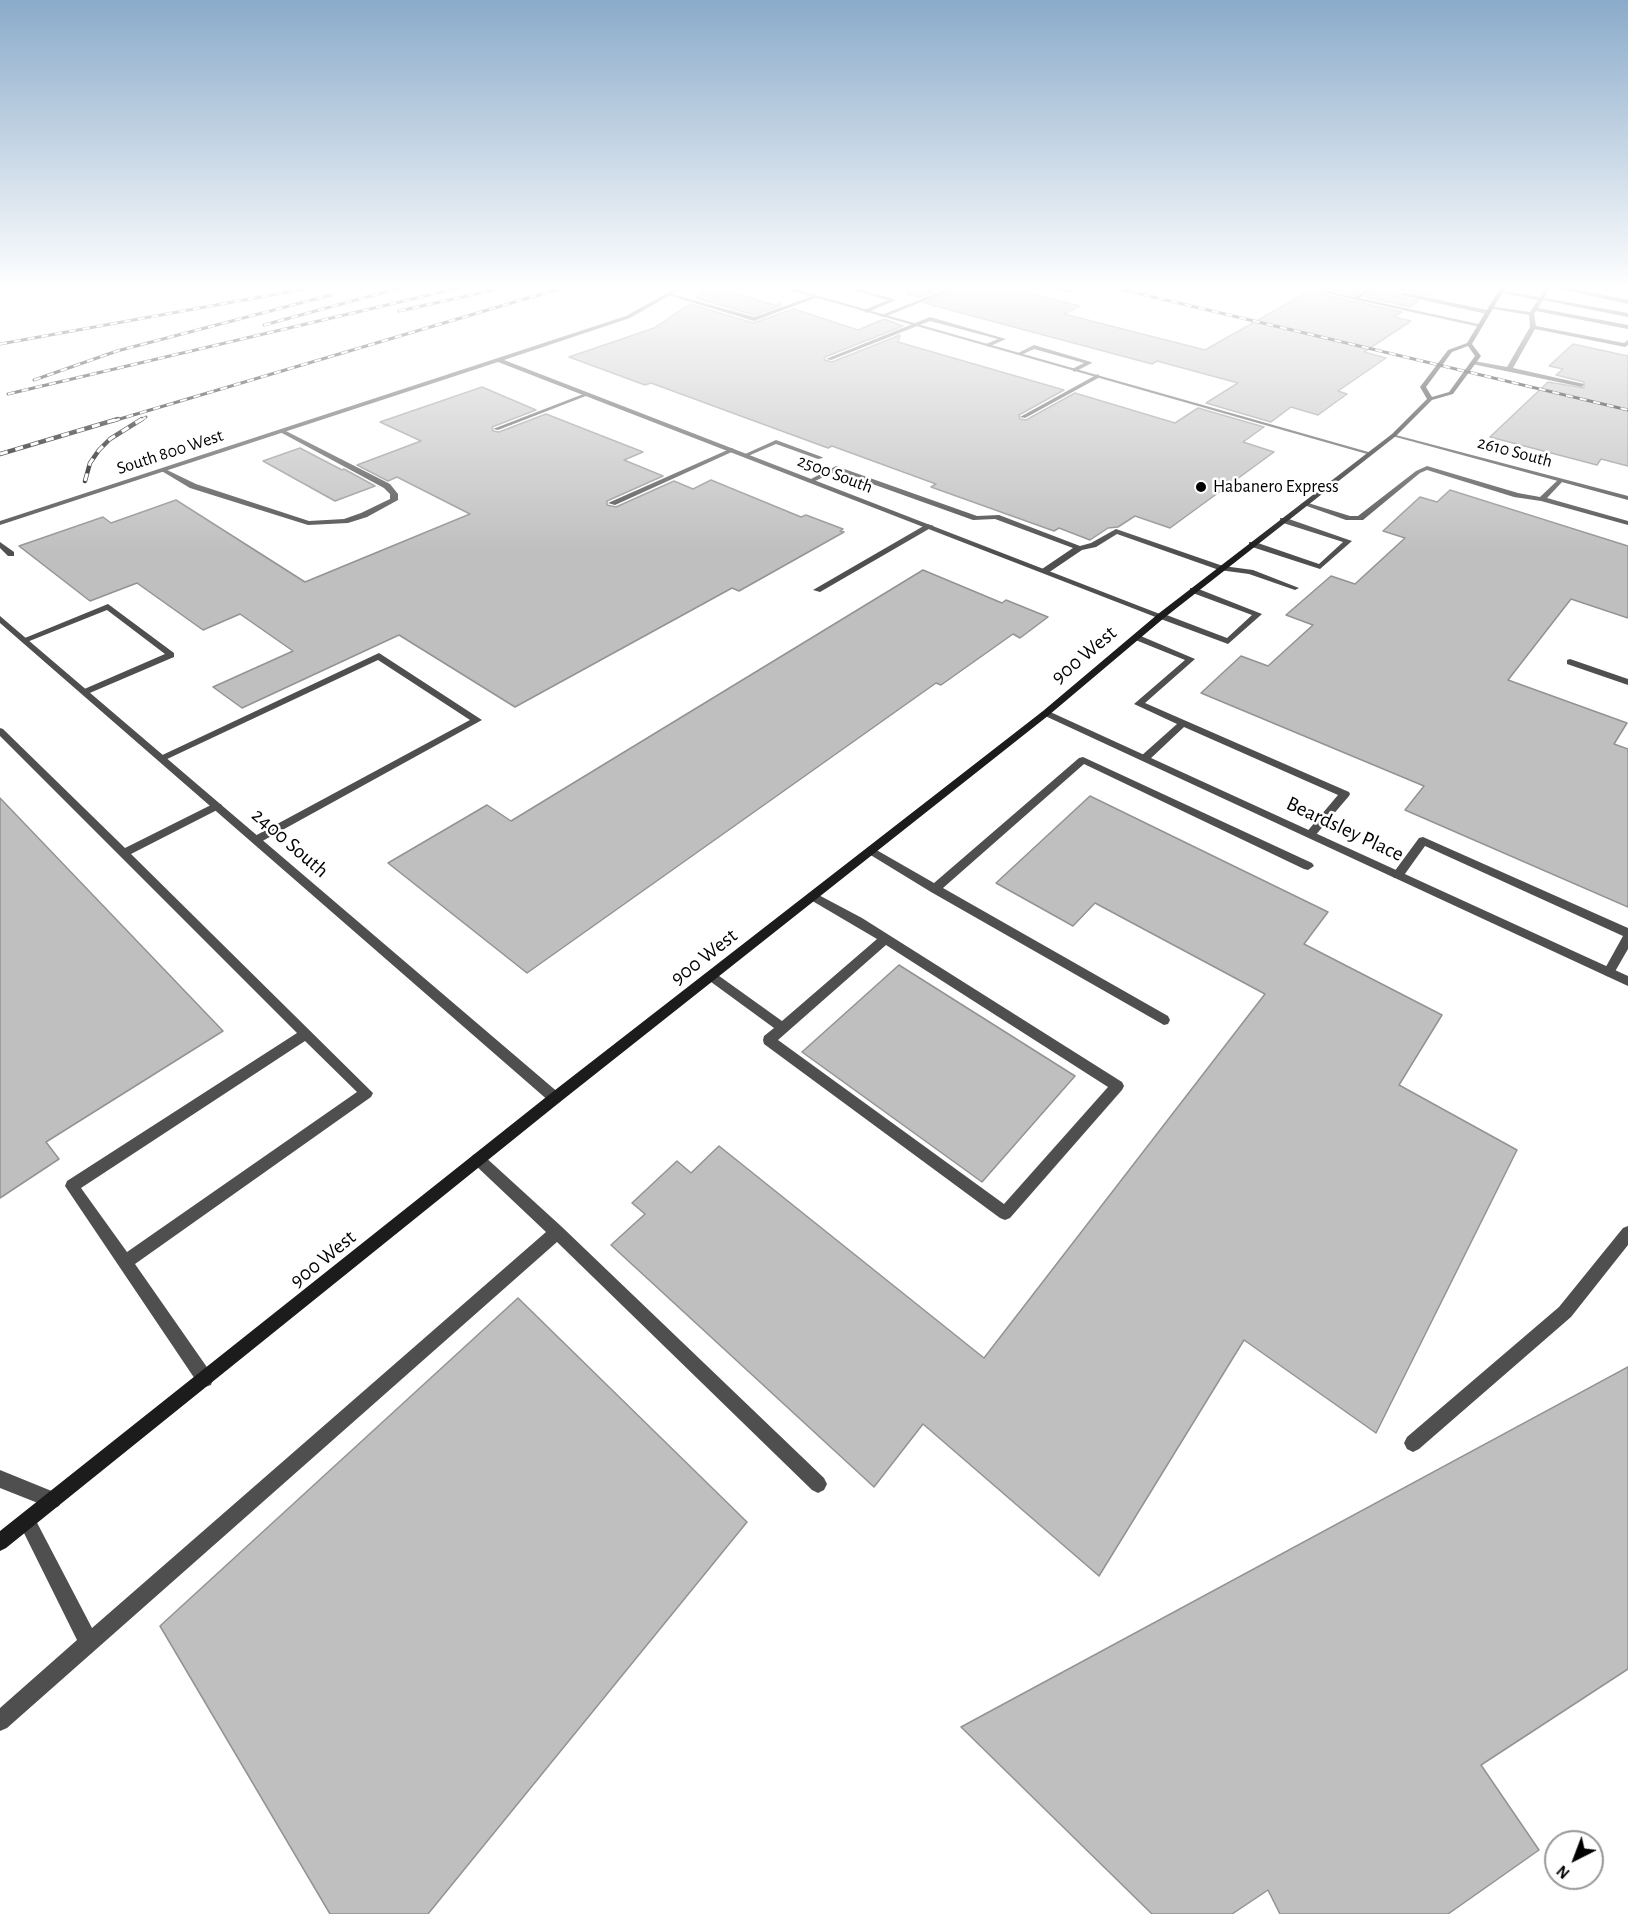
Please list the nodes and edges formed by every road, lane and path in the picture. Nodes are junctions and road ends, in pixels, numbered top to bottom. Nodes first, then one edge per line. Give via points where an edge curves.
1 (455, 374) edge
2 (536, 374) edge
3 (1091, 374) edge
4 (1433, 374) edge
5 (1465, 374) edge
6 (1533, 374) edge
7 (1098, 376) junction
8 (1582, 385) dead end
9 (588, 394) junction
10 (1430, 399) junction
11 (1023, 417) dead end
12 (496, 429) dead end
13 (282, 431) junction
14 (1394, 435) junction
15 (732, 450) junction
16 (1369, 453) junction
17 (746, 455) junction
18 (820, 458) dead end
19 (164, 470) junction
20 (1561, 480) junction
21 (811, 481) junction
22 (1542, 498) junction
23 (1628, 498) edge
24 (612, 503) dead end
25 (1305, 504) junction
26 (1282, 520) junction
27 (0, 523) edge
28 (1628, 523) edge
29 (930, 526) junction
30 (0, 544) edge
31 (1252, 544) junction
32 (1079, 548) junction
33 (11, 554) dead end
34 (1222, 568) junction
35 (1045, 571) junction
36 (1295, 588) dead end
37 (817, 590) dead end
38 (1193, 590) junction
39 (1161, 616) junction
40 (0, 619) edge
41 (1136, 637) junction
42 (24, 640) junction
43 (1570, 662) dead end
44 (1628, 682) edge
45 (85, 692) junction
46 (1046, 712) junction
47 (1184, 723) junction
48 (0, 731) edge
49 (161, 758) junction
50 (1145, 758) junction
51 (218, 806) junction
52 (1310, 834) junction
53 (257, 840) junction
54 (869, 851) junction
55 (124, 854) junction
56 (1308, 866) dead end
57 (1398, 875) junction
58 (934, 889) junction
59 (813, 896) junction
60 (1628, 933) edge
61 (1628, 938) edge
62 (885, 939) junction
63 (1609, 972) junction
64 (711, 976) junction
65 (1628, 981) edge
66 (1164, 1020) dead end
67 (783, 1028) junction
68 (306, 1034) junction
69 (555, 1098) junction
70 (478, 1159) junction
71 (558, 1232) junction
72 (1628, 1233) edge
73 (125, 1262) junction
74 (205, 1378) junction
75 (1413, 1443) dead end
76 (0, 1479) edge
77 (818, 1484) dead end
78 (53, 1500) junction
79 (27, 1521) junction
80 (0, 1542) edge
81 (90, 1642) junction
82 (0, 1721) edge

1 - 13 street, South 800 West
2 - 9 street, 2500 South
3 - 7 street
4 - 10 main road via 1423,387
5 - 10 main road, 900 West via 1451,393
6 - 8 street
7 - 11 street
7 - 16 street
9 - 12 street
9 - 15 street, 2500 South
10 - 14 main road, 900 West
13 - 19 street, South 800 West
13 - 19 street via 387,486 394,500 345,521 308,523 193,486
14 - 16 main road, 900 West
14 - 20 street, 2610 South
15 - 17 street, 2500 South
15 - 24 street
16 - 25 main road, 900 West
17 - 18 street via 776,442
17 - 21 street, 2500 South
19 - 27 street, South 800 West
20 - 22 street
20 - 23 street, 2610 South
21 - 29 street, 2500 South
21 - 32 street via 836,468 976,518 996,517
22 - 25 street via 1517,495 1427,468 1360,518
22 - 28 street
25 - 26 main road, 900 West
26 - 31 main road, 900 West
26 - 31 street via 1348,541 1320,567
29 - 35 street, 2500 South
29 - 37 street
30 - 33 street
31 - 34 main road, 900 West
32 - 34 street via 1093,545 1116,531
32 - 35 street
34 - 36 street via 1251,572
34 - 38 main road, 900 West
35 - 39 street, 2500 South
38 - 39 main road, 900 West
38 - 39 street, 2500 South via 1258,614 1228,641
39 - 41 main road, 900 West
40 - 42 street, 2400 South
41 - 46 main road, 900 West
41 - 47 street via 1191,659 1139,704
42 - 45 street, 2400 South
42 - 45 street via 108,607 171,655
43 - 44 street
45 - 49 street, 2400 South
46 - 50 street, Beardsley Place
46 - 54 main road, 900 West
47 - 50 street
47 - 52 street via 1346,794
48 - 55 street
49 - 51 street, 2400 South
49 - 53 street via 379,656 477,720
50 - 52 street, Beardsley Place
51 - 53 street, 2400 South
51 - 55 street
52 - 57 street, Beardsley Place
53 - 69 street, 2400 South
54 - 58 street
54 - 59 main road, 900 West
55 - 68 street
56 - 58 street via 1083,760
57 - 60 street via 1423,842
57 - 63 street, Beardsley Place
58 - 66 street
59 - 62 street
59 - 64 main road, 900 West
61 - 63 street
62 - 67 street
62 - 67 street via 1117,1086 1005,1213 769,1040
63 - 65 street, Beardsley Place
64 - 67 street
64 - 69 main road, 900 West
68 - 73 street via 72,1186
68 - 73 street via 366,1093
69 - 70 main road, 900 West
70 - 71 street
70 - 74 main road, 900 West
71 - 77 street
71 - 81 street
72 - 75 street via 1565,1312
73 - 74 street
74 - 78 main road, 900 West
76 - 78 street
78 - 79 main road, 900 West
79 - 80 main road, 900 West
79 - 81 street
81 - 82 street

